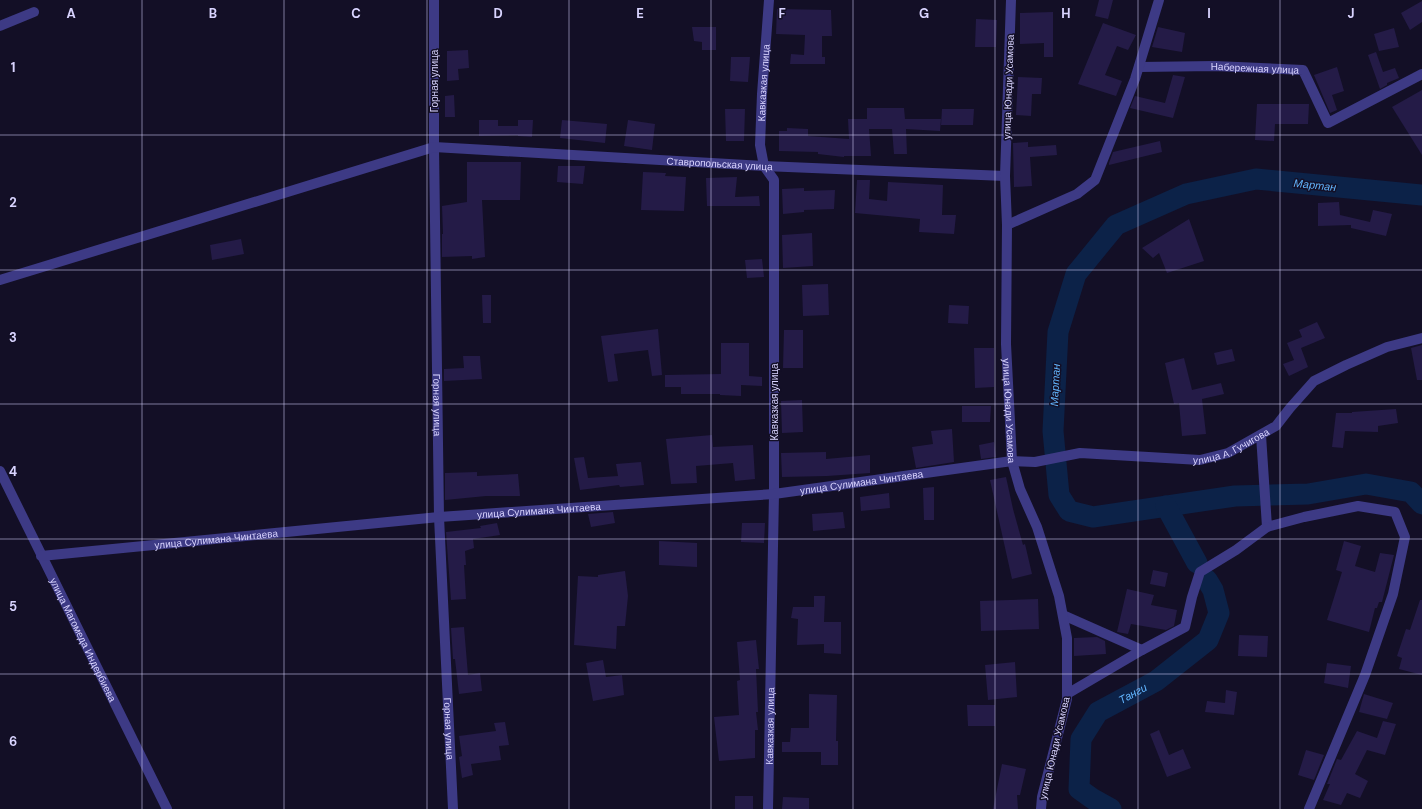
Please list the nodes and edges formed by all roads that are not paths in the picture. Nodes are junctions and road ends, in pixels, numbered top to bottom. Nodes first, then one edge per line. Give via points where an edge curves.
1 (434, 0) edge
2 (769, 0) edge
3 (1011, 0) edge
4 (1159, 0) edge
5 (34, 12) dead end
6 (0, 26) edge
7 (1139, 67) junction
8 (1422, 74) edge
9 (434, 147) junction
10 (764, 166) junction
11 (1005, 176) junction
12 (1007, 225) junction
13 (0, 280) edge
14 (1422, 338) edge
15 (1262, 435) junction
16 (1012, 461) junction
17 (1035, 462) joint
18 (0, 471) edge
19 (774, 494) junction
20 (439, 517) junction
21 (1266, 527) junction
22 (42, 556) junction
23 (1063, 616) junction
24 (1142, 650) junction
25 (1067, 694) junction
26 (167, 809) edge
27 (453, 809) edge
28 (768, 809) edge
29 (1041, 809) edge
30 (1309, 809) edge

1 - 9 street, Горная улица
2 - 10 street, Кавказкая улица via 760,145
3 - 11 street, улица Юнади Усамова
4 - 7 street
5 - 6 street
7 - 8 street, Набережная улица via 1215,66 1302,70 1328,123
7 - 12 street via 1095,180 1077,194
9 - 10 street, Ставропольская улица
9 - 13 street
9 - 20 street, Горная улица
10 - 11 street, Ставропольская улица
10 - 19 street, Кавказкая улица via 774,180
11 - 12 street, улица Юнади Усамова
12 - 16 street, улица Юнади Усамова via 1006,344
14 - 15 street, улица А. Гучигова via 1387,347 1314,381 1276,426
15 - 17 street, улица А. Гучигова via 1228,453 1200,460 1080,453
15 - 21 street
16 - 17 street, улица Сулимана Чинтаева
16 - 19 street, улица Сулимана Чинтаева
16 - 23 street, улица Юнади Усамова via 1020,489 1037,527
18 - 22 street, улица Магомеда Индербиева
19 - 20 street, улица Сулимана Чинтаева
19 - 28 street, Кавказкая улица
20 - 22 street, улица Сулимана Чинтаева
20 - 27 street, Горная улица
21 - 24 street via 1236,550 1200,572 1185,627
21 - 30 street via 1358,506 1395,512 1405,538 1393,594 1365,675
22 - 26 street, улица Магомеда Индербиева
23 - 24 street
23 - 25 street, улица Юнади Усамова via 1067,638
24 - 25 street
25 - 29 street, улица Юнади Усамова

